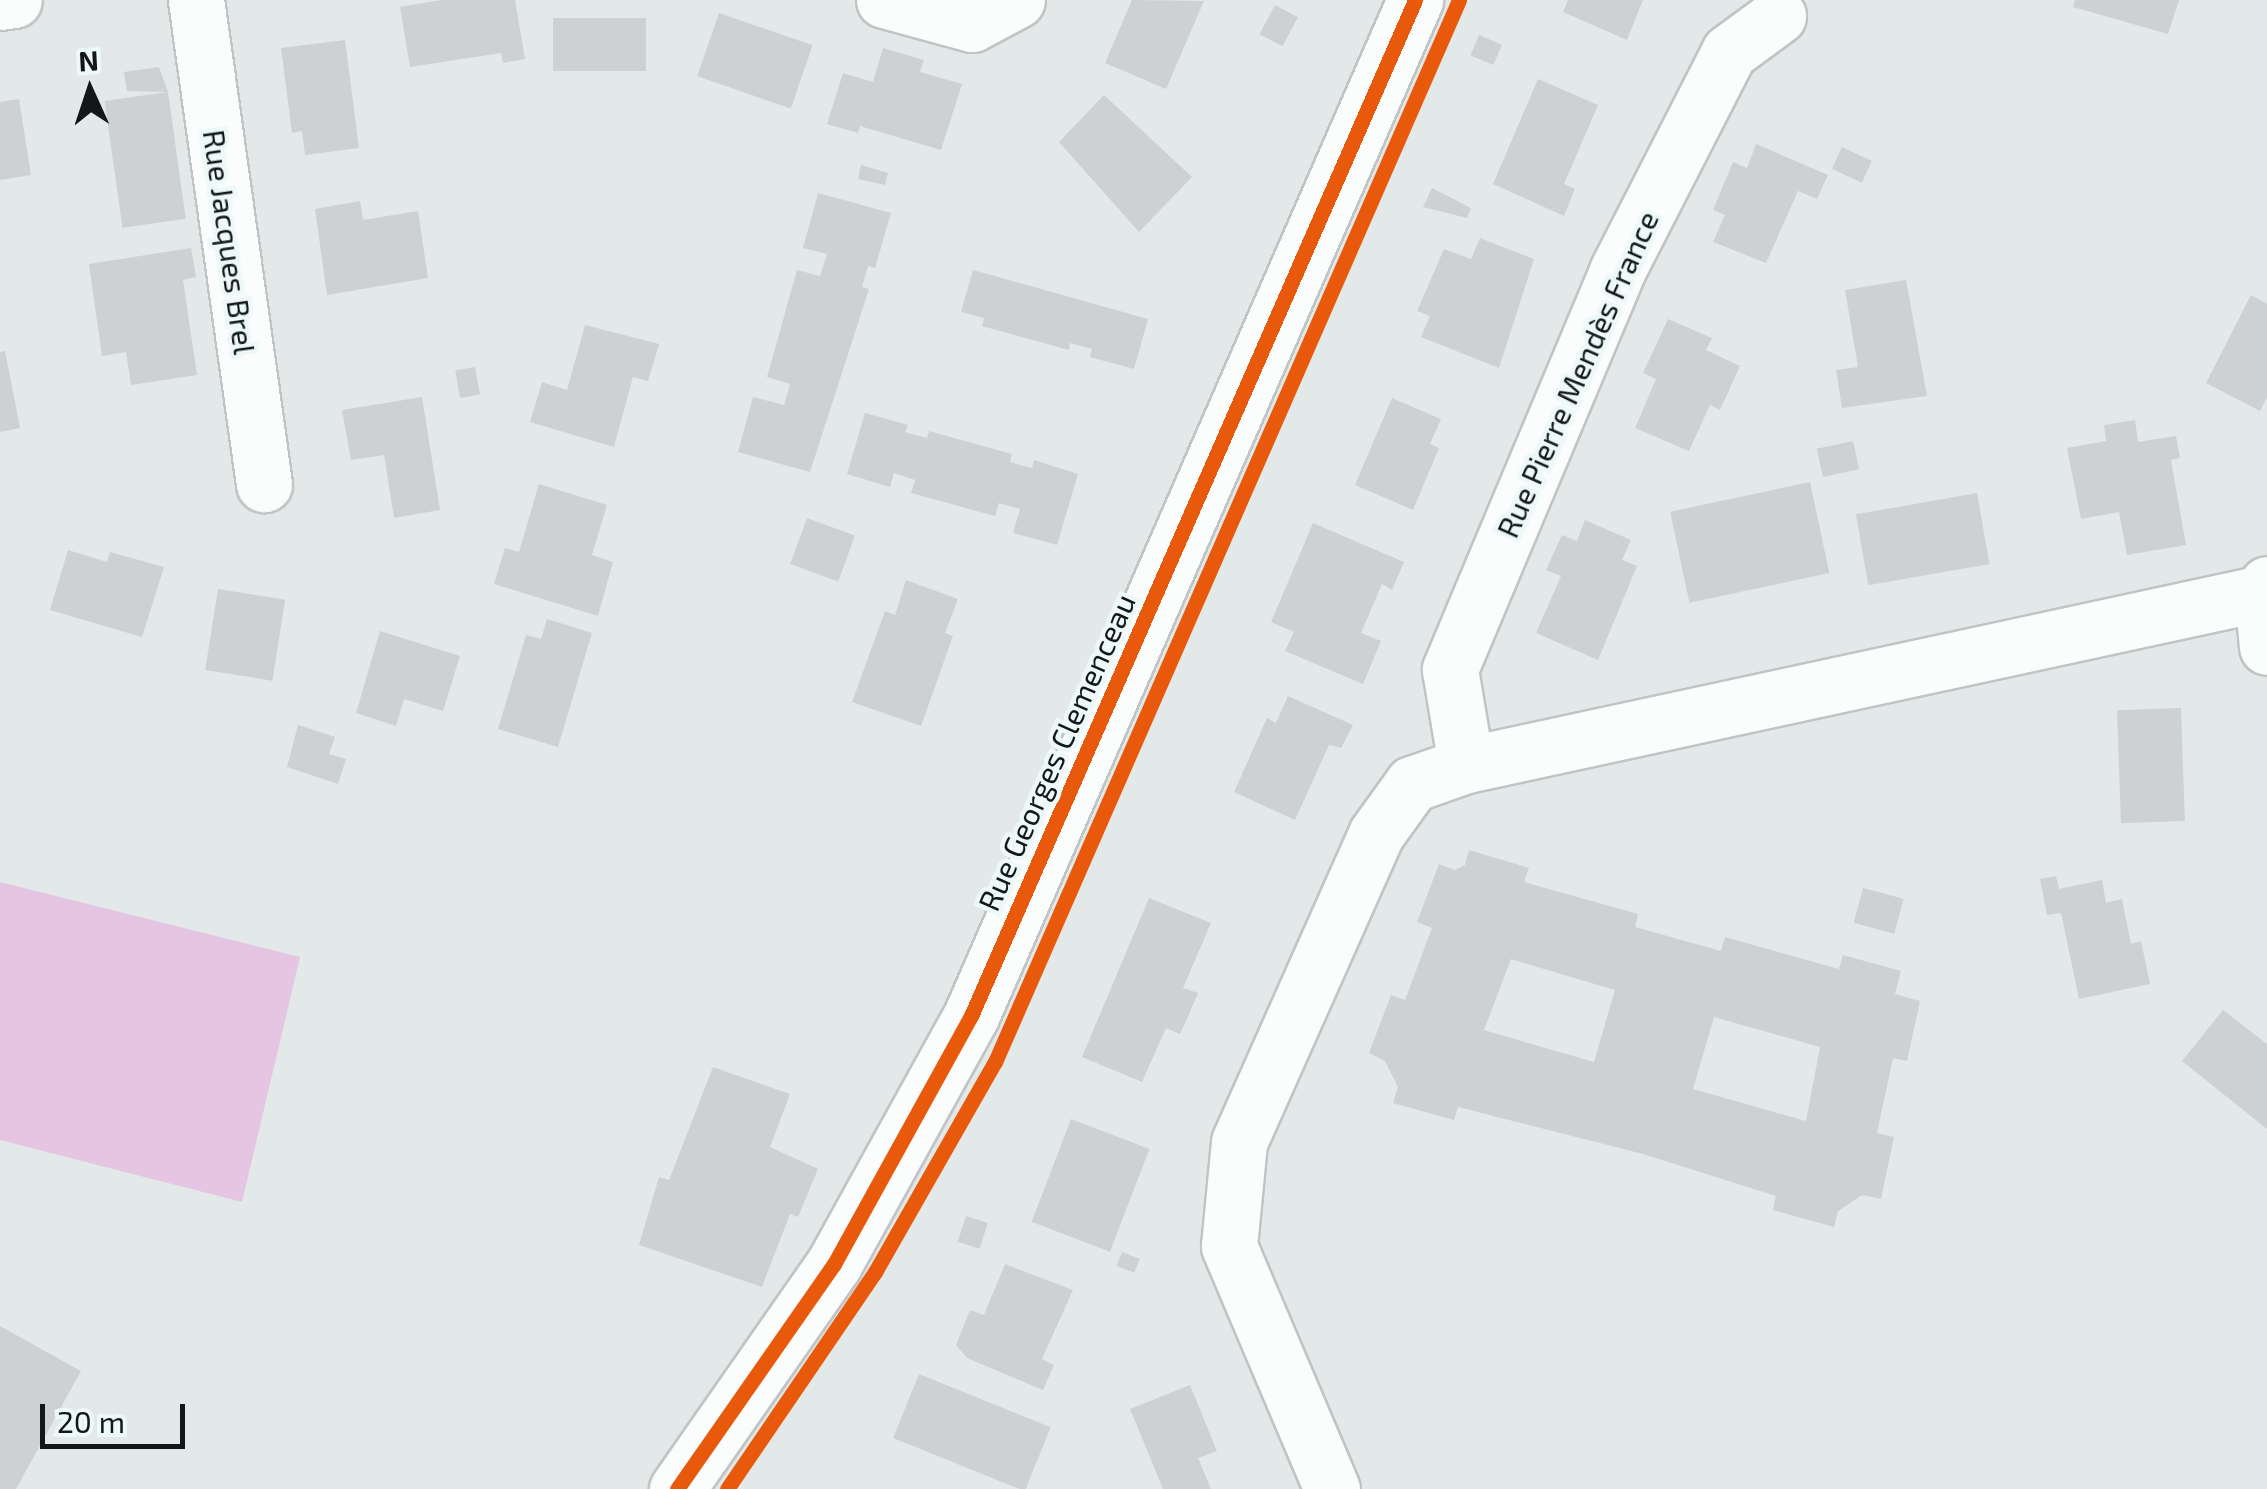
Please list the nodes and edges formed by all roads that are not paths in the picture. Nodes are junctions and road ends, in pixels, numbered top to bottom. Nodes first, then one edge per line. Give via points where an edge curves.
1 (14, 0) edge
2 (196, 0) edge
3 (884, 0) edge
4 (1017, 0) edge
5 (1415, 0) edge
6 (0, 2) edge
7 (1778, 16) dead end
8 (264, 484) dead end
9 (2265, 588) edge
10 (2267, 647) edge
11 (1466, 764) junction
12 (677, 1489) edge
13 (1332, 1489) edge

1 - 6 street
2 - 8 street, Rue Jacques Brel
3 - 4 street via 972,24
5 - 12 street, Rue Georges Clemenceau via 970,1016 834,1264
7 - 11 street, Rue Pierre Mendès France via 1729,52 1617,271 1450,669
9 - 10 street
9 - 11 street
11 - 13 street via 1412,784 1376,834 1240,1142 1229,1246

